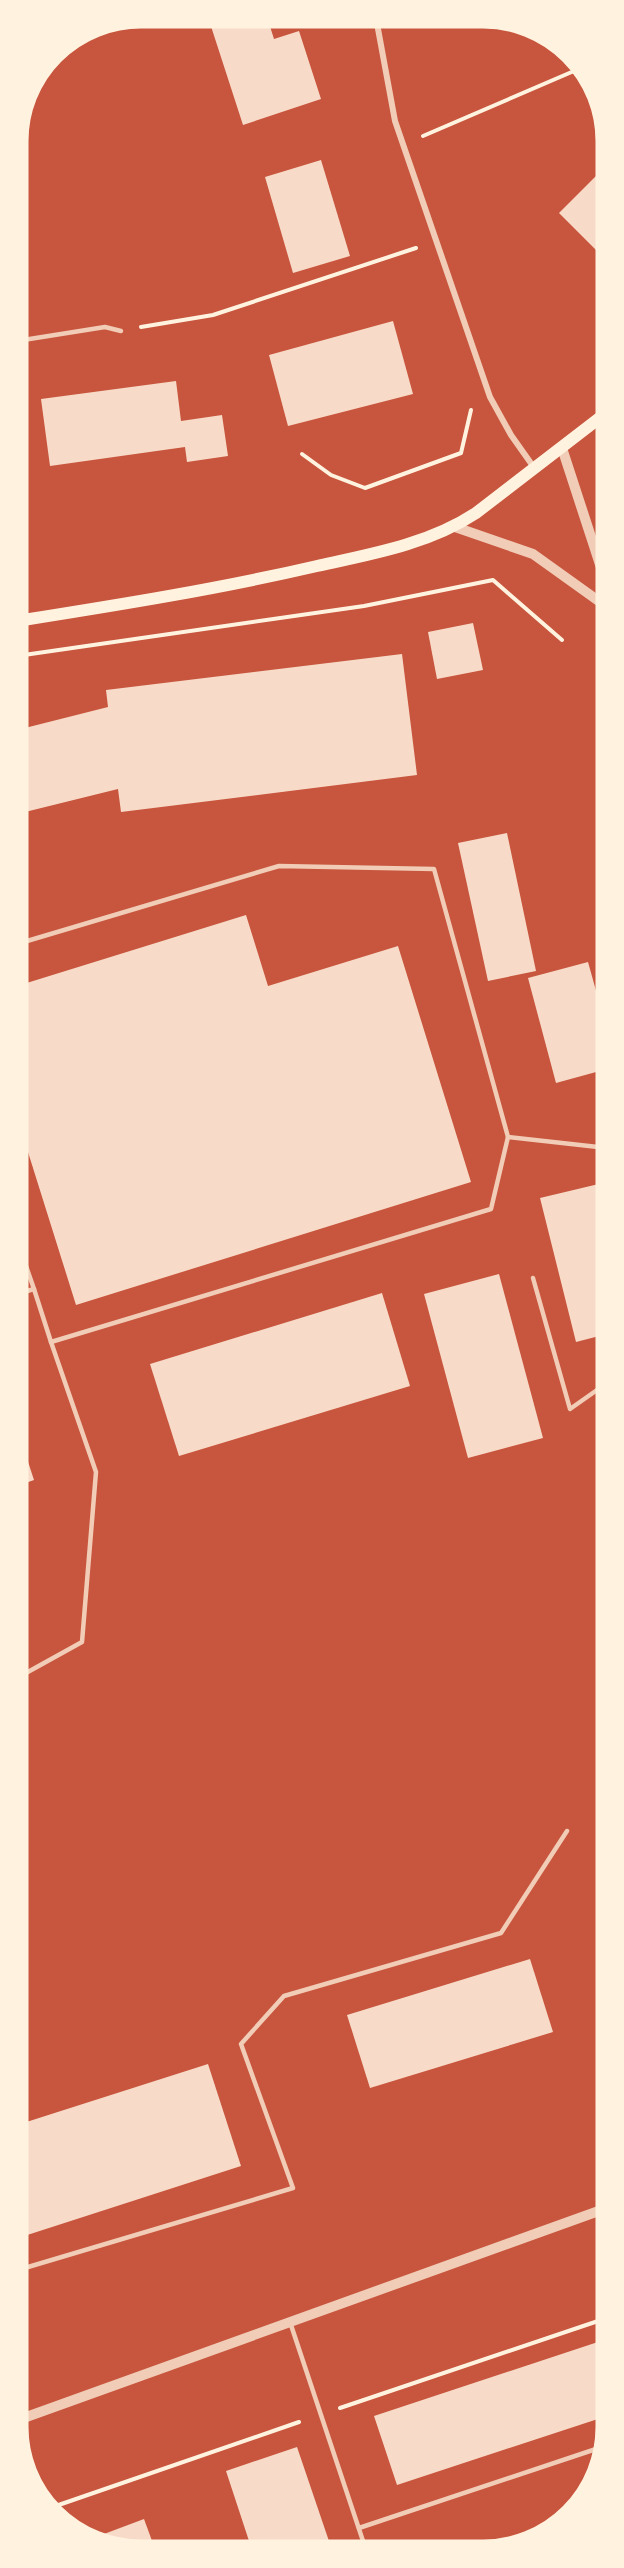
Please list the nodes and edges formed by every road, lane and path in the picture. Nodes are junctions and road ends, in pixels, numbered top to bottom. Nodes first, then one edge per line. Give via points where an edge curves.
1 (378, 27) edge
2 (573, 71) edge
3 (403, 145) junction
4 (436, 241) junction
5 (121, 331) joint
6 (27, 339) edge
7 (474, 399) dead end
8 (597, 420) edge
9 (562, 448) junction
10 (302, 454) dead end
11 (535, 470) junction
12 (455, 527) junction
13 (597, 555) edge
14 (597, 600) edge
15 (27, 619) edge
16 (562, 640) dead end
17 (27, 656) edge
18 (27, 941) edge
19 (508, 1137) junction
20 (597, 1147) edge
21 (27, 1269) edge
22 (533, 1278) dead end
23 (34, 1289) junction
24 (27, 1291) edge
25 (51, 1342) junction
26 (597, 1390) edge
27 (27, 1672) edge
28 (567, 1832) dead end
29 (597, 2212) edge
30 (27, 2267) edge
31 (290, 2322) junction
32 (27, 2417) edge
33 (594, 2450) edge
34 (359, 2528) junction
35 (363, 2541) edge

1 - 3 street
2 - 3 path
3 - 4 street
4 - 5 path via 213,315
4 - 11 street via 490,397
5 - 6 lane via 105,327
7 - 10 path via 461,453 365,488 332,475
8 - 9 main road
9 - 11 main road
9 - 13 street
11 - 12 main road
12 - 14 street via 533,554
12 - 15 main road via 415,542 226,587
16 - 17 path via 493,580 364,606
18 - 19 lane via 279,866 434,869
19 - 20 lane
19 - 25 lane via 491,1209
21 - 23 lane
22 - 26 lane via 570,1409
23 - 24 lane
23 - 25 lane
25 - 27 lane via 96,1472 82,1642
28 - 30 lane via 501,1933 284,1996 241,2044 293,2188
29 - 31 street
31 - 32 street
31 - 34 lane
33 - 34 lane
34 - 35 lane

